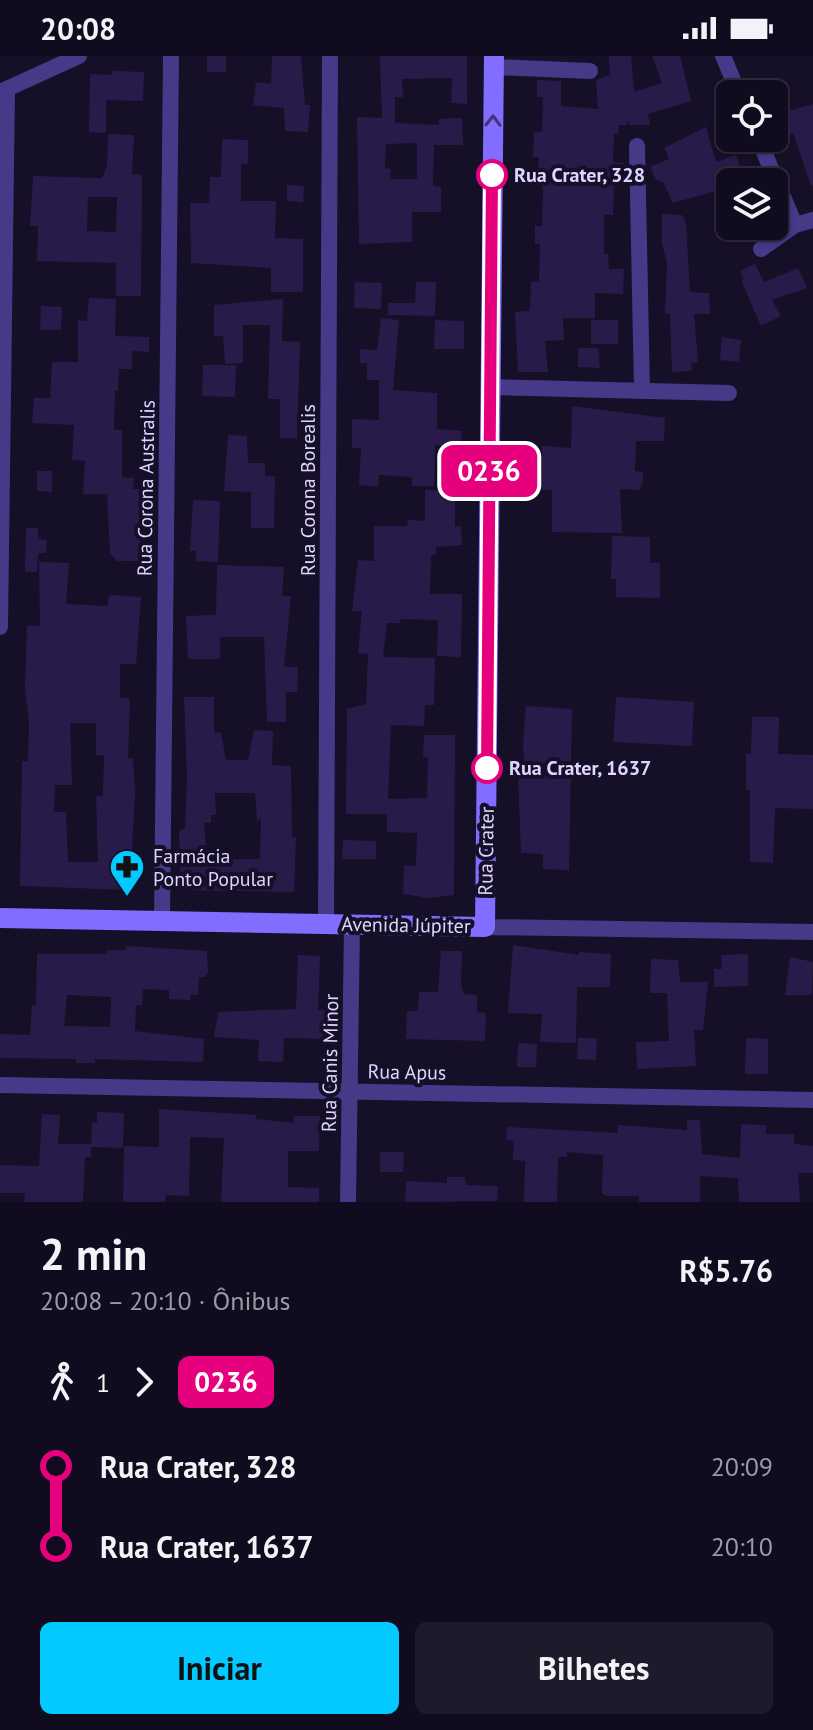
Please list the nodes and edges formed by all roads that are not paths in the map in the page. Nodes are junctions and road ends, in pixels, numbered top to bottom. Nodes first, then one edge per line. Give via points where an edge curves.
1 (79, 56) edge
2 (171, 56) edge
3 (330, 56) edge
4 (723, 56) edge
5 (494, 62) edge
6 (590, 71) dead end
7 (733, 80) edge
8 (3, 90) edge
9 (637, 146) dead end
10 (764, 152) edge
11 (813, 220) edge
12 (795, 225) junction
13 (761, 249) dead end
14 (490, 387) junction
15 (642, 391) junction
16 (729, 393) dead end
17 (0, 627) edge
18 (0, 918) edge
19 (162, 921) junction
20 (326, 924) junction
21 (352, 924) junction
22 (485, 927) junction
23 (813, 932) edge
24 (0, 1085) edge
25 (349, 1091) junction
26 (813, 1100) edge
27 (348, 1202) edge

1 - 8 street
2 - 19 street, Rua Corona Australis
3 - 20 street, Rua Corona Borealis
4 - 7 street
5 - 6 street
14 -> 5 street, Rua Crater
8 - 17 street
9 - 15 street
10 - 12 street
11 - 12 street
12 - 13 street
14 - 15 street
14 - 22 street, Rua Crater
15 - 16 street
18 - 19 street, Avenida Júpiter
19 - 20 street, Avenida Júpiter
20 - 21 street, Avenida Júpiter
21 - 22 street, Avenida Júpiter
21 - 25 street, Rua Canis Minor
22 - 23 street, Avenida Júpiter
24 - 25 street, Rua Apus
25 - 26 street, Rua Apus
25 - 27 street, Rua Canis Minor

